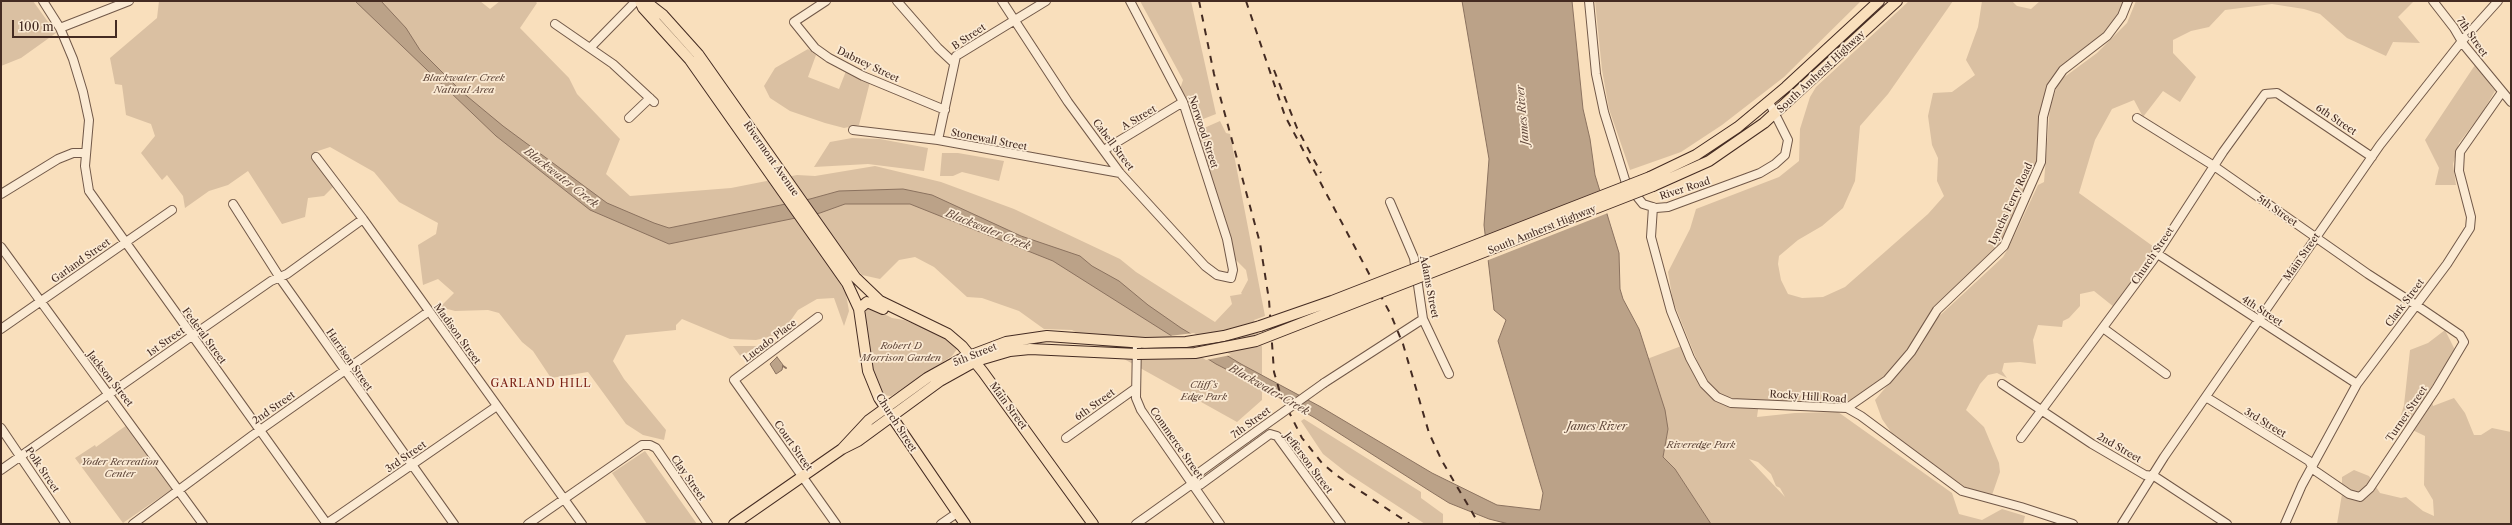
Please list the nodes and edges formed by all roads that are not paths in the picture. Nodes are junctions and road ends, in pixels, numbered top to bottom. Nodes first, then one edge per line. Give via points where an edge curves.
1 (43, 1) edge
2 (129, 1) edge
3 (636, 1) edge
4 (640, 1) edge
5 (645, 1) edge
6 (658, 1) edge
7 (826, 1) edge
8 (897, 1) edge
9 (1002, 1) edge
10 (1046, 1) edge
11 (1130, 1) edge
12 (1589, 1) edge
13 (1879, 1) edge
14 (1897, 1) edge
15 (2128, 1) edge
16 (2433, 1) edge
17 (2498, 1) edge
18 (663, 15) junction
19 (1015, 20) junction
20 (555, 24) dead end
21 (60, 28) junction
22 (679, 39) junction
23 (2462, 41) junction
24 (590, 48) junction
25 (953, 62) junction
26 (2502, 92) junction
27 (2290, 101) joint
28 (1184, 102) junction
29 (1769, 102) junction
30 (2511, 102) edge
31 (945, 110) junction
32 (1776, 114) junction
33 (629, 118) dead end
34 (2137, 118) dead end
35 (854, 130) dead end
36 (938, 140) junction
37 (1104, 150) junction
38 (86, 153) junction
39 (316, 157) dead end
40 (2372, 157) junction
41 (2214, 166) junction
42 (1120, 173) junction
43 (1651, 182) junction
44 (1, 194) edge
45 (1390, 202) dead end
46 (233, 204) dead end
47 (1653, 207) junction
48 (172, 210) dead end
49 (363, 219) junction
50 (2316, 237) junction
51 (125, 241) junction
52 (1, 247) edge
53 (2156, 253) junction
54 (279, 277) junction
55 (1231, 278) joint
56 (851, 280) junction
57 (40, 302) junction
58 (2416, 304) junction
59 (859, 309) junction
60 (428, 312) junction
61 (901, 313) junction
62 (818, 317) dead end
63 (1423, 319) junction
64 (2258, 321) junction
65 (2103, 328) junction
66 (1, 329) edge
67 (192, 336) junction
68 (1137, 342) junction
69 (1137, 354) junction
70 (973, 358) junction
71 (345, 371) junction
72 (1449, 374) dead end
73 (2166, 374) dead end
74 (734, 380) joint
75 (2002, 384) dead end
76 (2357, 384) junction
77 (1136, 388) junction
78 (109, 395) junction
79 (2206, 397) junction
80 (497, 406) junction
81 (1847, 408) junction
82 (2042, 410) junction
83 (888, 412) junction
84 (1, 428) edge
85 (260, 430) junction
86 (1066, 438) dead end
87 (2021, 438) dead end
88 (21, 457) junction
89 (412, 465) junction
90 (2312, 467) junction
91 (1, 470) edge
92 (2152, 475) junction
93 (802, 476) junction
94 (1192, 484) junction
95 (178, 490) junction
96 (564, 498) junction
97 (957, 513) junction
98 (66, 524) edge
99 (133, 524) edge
100 (203, 524) edge
101 (326, 524) edge
102 (454, 524) edge
103 (528, 524) edge
104 (582, 524) edge
105 (708, 524) edge
106 (734, 524) edge
107 (836, 524) edge
108 (941, 524) edge
109 (965, 524) edge
110 (1093, 524) edge
111 (1136, 524) edge
112 (1220, 524) edge
113 (1341, 524) edge
114 (2073, 524) edge
115 (2122, 524) edge
116 (2227, 524) edge
117 (2286, 524) edge

1 - 21 street, Federal Street
2 - 21 street
3 - 24 street
4 - 22 main road, Rivermont Avenue via 643,8
5 - 18 main road, Rivermont Avenue
6 - 18 main road
7 - 31 street, Dabney Street via 794,22 816,48 863,76
8 - 25 street
9 - 19 street, Cabell Street
10 - 19 street, B Street
11 - 28 street, Norwood Street
12 - 47 street, River Road via 1599,91 1619,164 1631,191 1643,204
13 - 29 main road, South Amherst Highway
14 - 32 main road, South Amherst Highway
15 - 81 street, Lynchs Ferry Road via 2122,16 2107,36 2066,67 2051,87 2043,117 2041,162 2004,246 1937,310 1911,352 1887,380
16 - 23 street, 7th Street
17 - 23 street, Main Street
18 - 22 main road, Rivermont Avenue
19 - 25 street, B Street via 956,56
19 - 37 street, Cabell Street via 1068,102
20 - 24 street
21 - 38 street, Federal Street via 73,59 89,120
22 - 56 main road, Rivermont Avenue via 690,60
23 - 26 street, 7th Street
23 - 40 street, Main Street
24 - 33 street via 613,64 652,100
25 - 31 street, B Street
26 - 30 street, 7th Street
26 - 58 street, Clark Street via 2460,152 2459,171 2471,216 2470,228
27 - 40 street, 6th Street
27 - 41 street, Church Street via 2277,93 2266,94
28 - 37 street, A Street
28 - 55 street, Norwood Street via 1227,239 1233,270
29 - 32 street, River Road
29 - 43 main road, South Amherst Highway via 1707,148
31 - 36 street, B Street
32 - 43 main road, South Amherst Highway via 1709,161
32 - 47 street, River Road via 1786,134 1788,145 1785,155 1775,164 1682,203 1662,208
34 - 41 street, 5th Street
35 - 36 street, Stonewall Street
36 - 42 street, Stonewall Street
37 - 42 street, Cabell Street
38 - 44 street via 73,153 58,158
38 - 51 street, Federal Street via 88,191
39 - 49 street, Madison Street
40 - 50 street, Main Street
41 - 50 street, 5th Street
41 - 53 street, Church Street
42 - 55 street, Cabell Street via 1205,266 1217,275
43 - 68 main road, South Amherst Highway, bridge via 1250,329 1186,342
43 - 69 main road, South Amherst Highway, bridge via 1256,341 1195,353
45 - 63 street, Adams Street via 1414,258
46 - 54 street, Harrison Street
47 - 81 street, Rocky Hill Road via 1652,237 1671,311 1690,358 1710,391 1731,403
48 - 51 street, Garland Street
49 - 54 street, 1st Street
49 - 60 street, Madison Street
50 - 58 street, 5th Street
50 - 64 street, Main Street
51 - 57 street, Garland Street
51 - 67 street, Federal Street
52 - 57 street, Jackson Street
53 - 64 street, 4th Street
53 - 65 street, Church Street
54 - 67 street, 1st Street
54 - 71 street, Harrison Street
56 - 59 main road, Rivermont Avenue
56 - 61 main road, Rivermont Avenue
57 - 66 street, Garland Street
57 - 78 street, Jackson Street
58 - 76 street, Clark Street
58 - 90 street, Turner Street via 2460,335 2464,342 2436,389 2364,495 2355,497 2349,494
59 - 61 main road via 867,302
59 - 83 main road, Church Street via 868,371 873,386
60 - 71 street, 2nd Street
60 - 80 street, Madison Street
61 - 70 main road, Main Street via 948,334
62 - 74 street, Lucado Place
63 - 72 street, Adams Street
63 - 94 street, 7th Street, bridge via 1324,383 1200,472
64 - 76 street, 4th Street
64 - 79 street, Main Street
65 - 73 street
65 - 82 street, Church Street
67 - 78 street, 1st Street
67 - 85 street, Federal Street
68 - 69 street, Commerce Street
68 - 70 main road, 5th Street via 1047,336 1020,339
69 - 70 main road, 5th Street via 1030,349
69 - 77 street, Commerce Street
70 - 83 main road, 5th Street via 943,368
70 - 110 main road, Main Street
71 - 85 street, 2nd Street
71 - 89 street, Harrison Street
74 - 93 street, Court Street
75 - 82 street, 2nd Street
76 - 90 street, Clark Street
77 - 86 street, 6th Street
77 - 94 street, Commerce Street via 1136,398 1146,420
78 - 88 street, 1st Street
78 - 95 street, Jackson Street
79 - 90 street, 3rd Street via 2309,461
79 - 92 street, Main Street
80 - 89 street, 3rd Street
80 - 96 street, Madison Street
81 - 114 street, Rocky Hill Road via 1962,491
82 - 87 street, Church Street
82 - 92 street, 2nd Street via 2092,444 2146,475
83 - 93 main road, 5th Street via 869,420 842,450
83 - 97 main road, Church Street
84 - 88 street, Polk Street
85 - 95 street, 2nd Street
85 - 101 street, Federal Street
88 - 91 street, 1st Street
88 - 98 street, Polk Street
89 - 101 street, 3rd Street
89 - 102 street, Harrison Street
90 - 117 street, Clark Street
92 - 115 street, Main Street
92 - 116 street, 2nd Street
93 - 106 main road, 5th Street
93 - 107 street, Court Street
94 - 111 street, 7th Street
94 - 112 street, Commerce Street
94 - 113 street, Jefferson Street via 1200,485 1270,434 1277,436
95 - 99 street, 2nd Street
95 - 100 street, Jackson Street
96 - 103 street
96 - 104 street, Madison Street
96 - 105 street, Clay Street via 642,445 650,445 656,448
97 - 108 street
97 - 109 main road, Church Street

